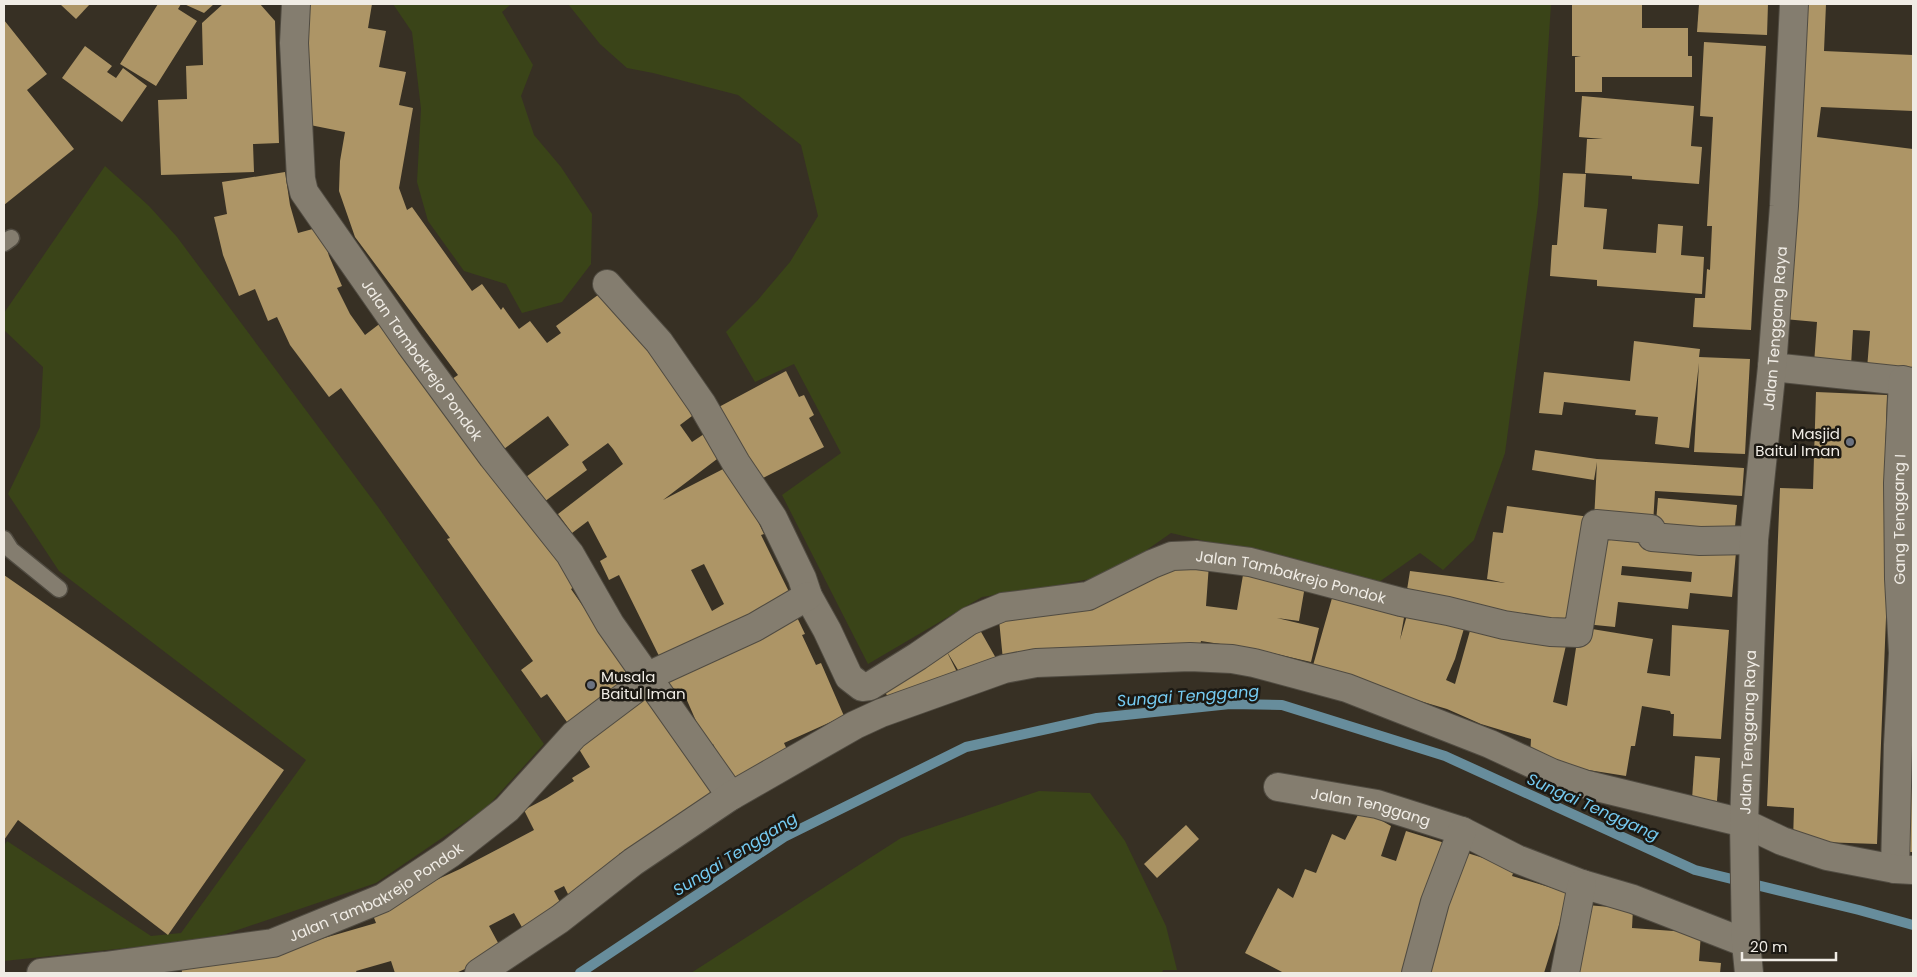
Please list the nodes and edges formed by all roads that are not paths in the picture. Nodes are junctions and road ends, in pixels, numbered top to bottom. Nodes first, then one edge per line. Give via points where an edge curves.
1 (296, 4) edge
2 (1794, 4) edge
3 (607, 284) dead end
4 (1772, 367) junction
5 (1908, 381) edge
6 (4, 539) edge
7 (1754, 540) junction
8 (59, 589) dead end
9 (808, 596) junction
10 (648, 680) junction
11 (1278, 787) dead end
12 (731, 796) junction
13 (1744, 828) junction
14 (1462, 831) junction
15 (1904, 869) edge
16 (1582, 884) junction
17 (1745, 935) junction
18 (41, 973) edge
19 (479, 973) edge
20 (1416, 973) edge
21 (1565, 973) edge
22 (1749, 973) edge

1 - 10 street, Jalan Tambakrejo Pondok via 294,43 304,192 493,457 570,554 610,624
2 - 4 street, Jalan Tenggang Raya
3 - 9 street, Jalan Tambakrejo Pondok via 659,342 702,404 736,463 774,518
4 - 5 street
4 - 7 street, Jalan Tenggang Raya
5 - 15 street, Gang Tenggang I via 1898,493 1903,653 1898,745
6 - 8 lane via 11,550
7 - 9 street, Jalan Tambakrejo Pondok via 1652,538 1651,529 1596,524 1578,633 1504,625 1250,562 1196,555 1172,556 1088,596 1003,607 969,620 918,656 870,686 862,687 849,677
7 - 13 street, Jalan Tenggang Raya
9 - 10 street, Jalan Tambakrejo Pondok via 755,627 659,671
10 - 12 street, Jalan Tambakrejo Pondok
10 - 18 street, Jalan Tambakrejo Pondok via 574,735 507,809 451,853 383,898 273,943
11 - 14 street, Jalan Tenggang via 1377,804
12 - 13 street via 867,718 1004,669 1044,663 1213,658 1254,663 1331,683 1490,744 1569,779
12 - 19 street
13 - 15 street via 1827,856
13 - 17 street, Jalan Tenggang Raya
14 - 16 street, Jalan Tenggang via 1517,859
14 - 20 street via 1435,902
16 - 17 street, Jalan Tenggang
16 - 21 street
17 - 22 street

